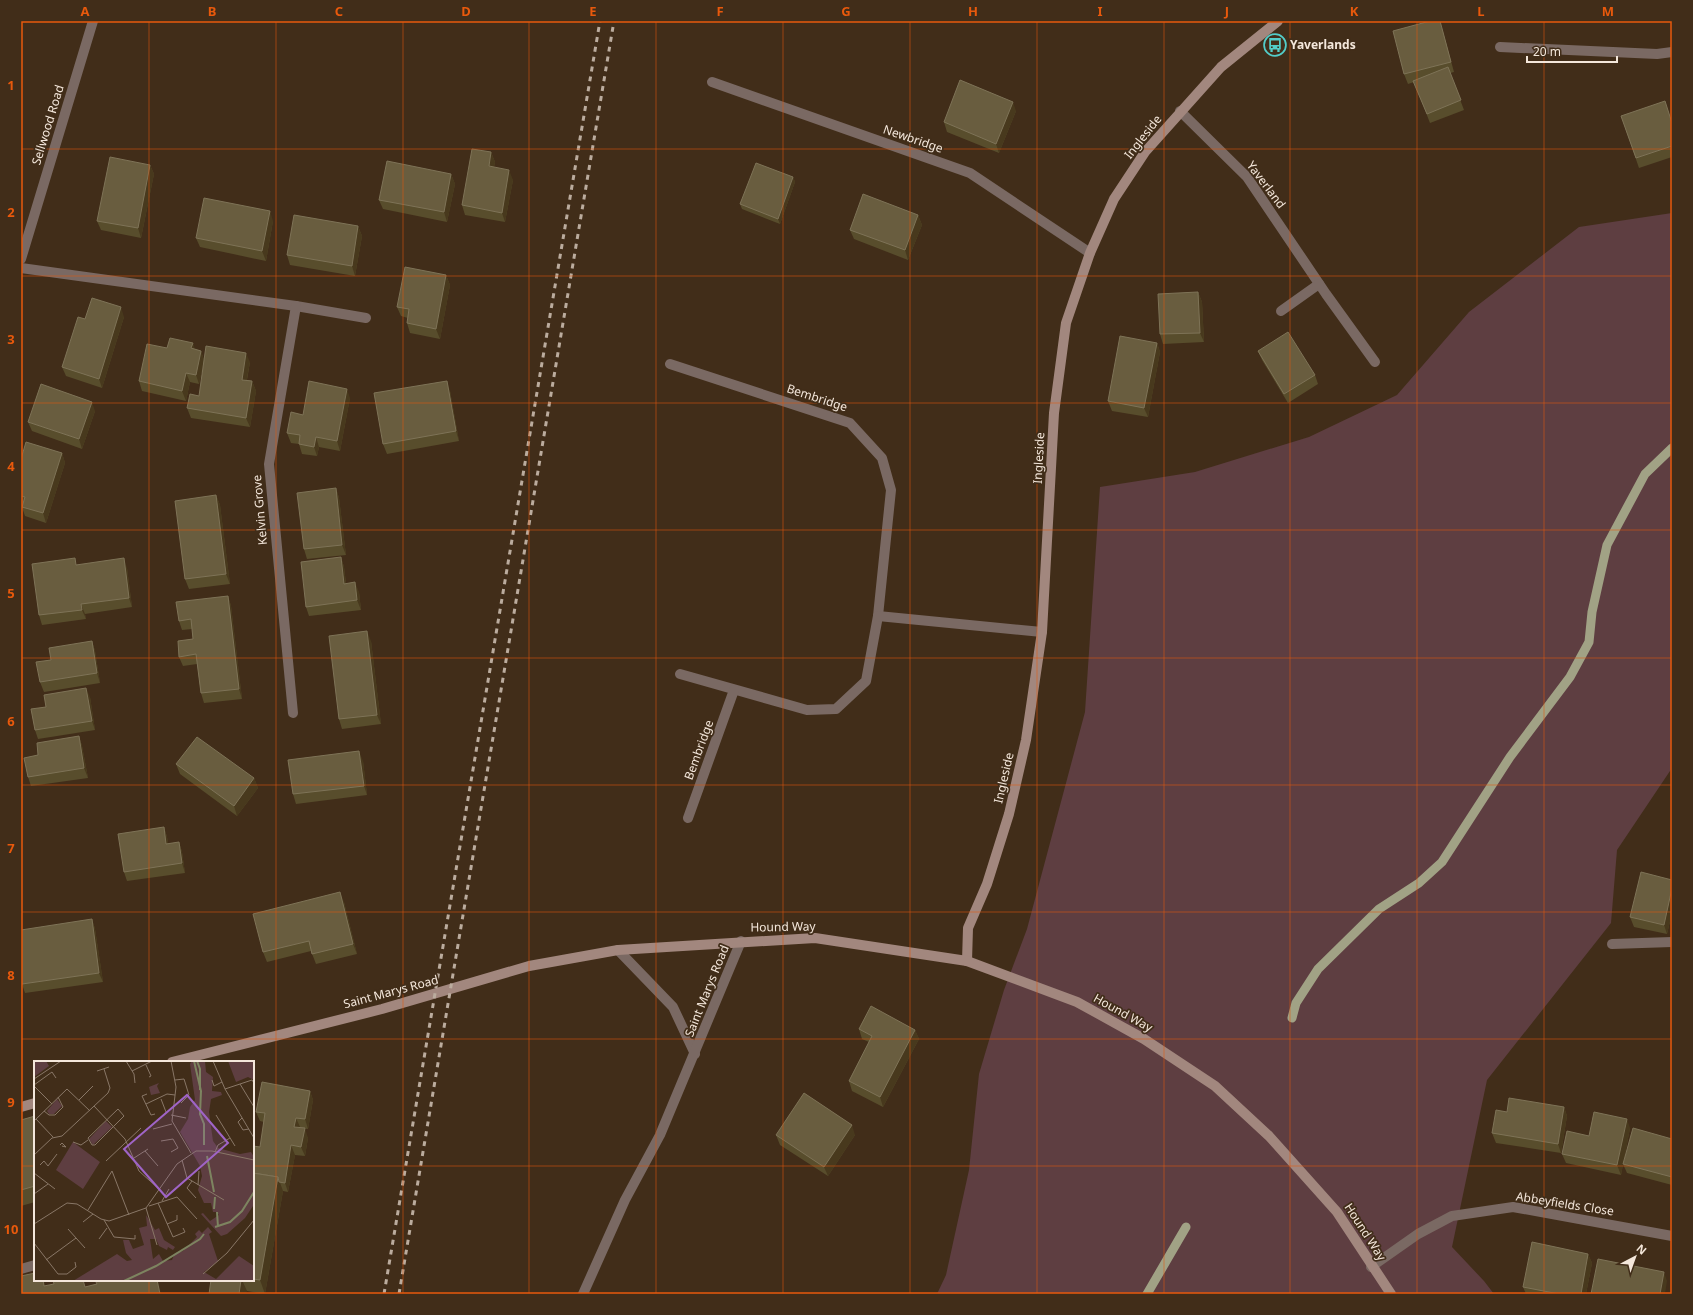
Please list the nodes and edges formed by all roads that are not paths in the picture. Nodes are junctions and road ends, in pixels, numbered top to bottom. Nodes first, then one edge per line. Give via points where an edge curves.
1 (93, 21) edge
2 (1278, 21) edge
3 (1500, 47) dead end
4 (1672, 52) edge
5 (712, 82) dead end
6 (1180, 111) junction
7 (1090, 253) junction
8 (21, 259) edge
9 (21, 268) edge
10 (1319, 284) junction
11 (296, 306) junction
12 (1281, 311) dead end
13 (366, 318) dead end
14 (1375, 362) dead end
15 (670, 364) dead end
16 (878, 616) junction
17 (1042, 632) junction
18 (680, 674) dead end
19 (734, 690) junction
20 (293, 713) dead end
21 (688, 818) dead end
22 (741, 941) junction
23 (1672, 942) edge
24 (1612, 944) dead end
25 (618, 950) junction
26 (967, 961) junction
27 (695, 1054) junction
28 (176, 1061) edge
29 (34, 1103) edge
30 (21, 1107) edge
31 (1672, 1236) edge
32 (34, 1264) edge
33 (1371, 1267) junction
34 (21, 1269) edge
35 (583, 1294) edge
36 (1391, 1294) edge

1 - 8 street, Sellwood Road
2 - 6 street, Ingleside via 1221,67
3 - 4 street via 1657,54
5 - 7 street, Newbridge via 970,173
6 - 7 street, Ingleside via 1145,152 1114,200
6 - 10 street, Yaverland via 1247,177
7 - 17 street, Ingleside via 1066,323 1054,413
9 - 11 street
10 - 12 street
10 - 14 street, Yaverland
11 - 13 street
11 - 20 street, Kelvin Grove via 269,464
15 - 16 street, Bembridge via 850,423 882,458 891,490
16 - 17 street
16 - 19 street, Bembridge via 866,681 836,709 807,710
17 - 26 street, Ingleside via 1026,740 1011,807 987,884 968,928
18 - 19 street, Bembridge
19 - 21 street, Bembridge
22 - 25 street, Saint Marys Road
22 - 26 street, Hound Way via 815,938
22 - 27 street, Saint Marys Road
23 - 24 street
25 - 27 street, Saint Marys Road via 673,1007
25 - 28 street, Saint Marys Road via 529,966 382,1009
26 - 33 street, Hound Way via 1077,1002 1144,1039 1214,1086 1269,1136 1304,1173 1337,1212
27 - 35 street, Saint Marys Road via 660,1135 625,1200
29 - 30 street
31 - 33 street, Abbeyfields Close via 1512,1207 1452,1216 1418,1234
32 - 34 street
33 - 36 street, Hound Way

